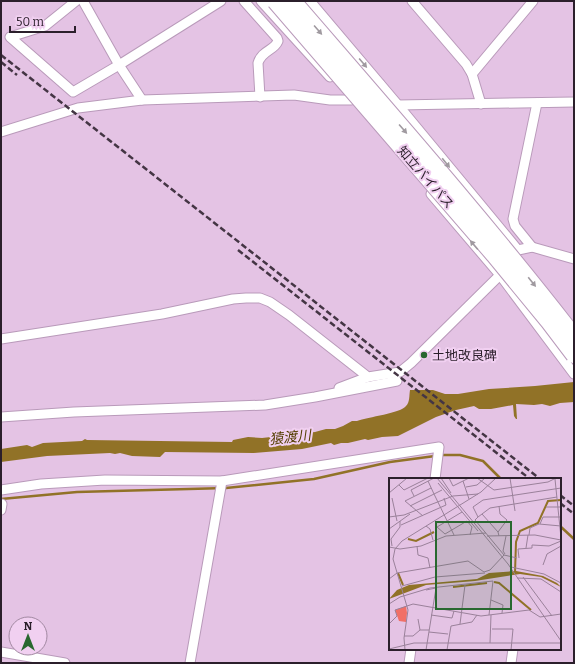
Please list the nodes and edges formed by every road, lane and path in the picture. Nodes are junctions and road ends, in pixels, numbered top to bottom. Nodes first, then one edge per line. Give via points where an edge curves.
1 (76, 1) edge
2 (83, 1) edge
3 (220, 1) edge
4 (244, 1) edge
5 (261, 1) edge
6 (275, 1) edge
7 (292, 1) edge
8 (310, 1) edge
9 (412, 1) edge
10 (533, 1) edge
11 (119, 65) junction
12 (472, 74) junction
13 (380, 84) junction
14 (260, 97) junction
15 (142, 100) junction
16 (351, 100) junction
17 (574, 102) edge
18 (537, 103) junction
19 (481, 104) junction
20 (398, 105) junction
21 (369, 121) junction
22 (1, 132) edge
23 (532, 247) junction
24 (518, 250) junction
25 (574, 259) edge
26 (500, 275) junction
27 (574, 336) edge
28 (1, 339) edge
29 (574, 344) edge
30 (552, 345) junction
31 (574, 355) edge
32 (574, 374) edge
33 (368, 377) junction
34 (397, 382) dead end
35 (316, 397) junction
36 (1, 417) edge
37 (435, 478) edge
38 (222, 481) junction
39 (1, 490) edge
40 (1, 504) edge
41 (1, 510) edge
42 (411, 650) edge
43 (513, 650) edge
44 (1, 652) edge
45 (65, 663) edge
46 (190, 663) edge
47 (409, 663) edge
48 (510, 663) edge

1 - 11 street via 46,26 10,37 73,92
2 - 11 street
3 - 11 street
4 - 14 street via 278,41 263,54 258,63
5 - 16 street
6 - 31 highway, 知立バイパス, bridge via 494,255
7 -> 27 highway, 知立バイパス, bridge via 453,186
8 -> 13 street
9 - 12 street
10 - 12 street
11 - 15 street
12 - 19 street
13 - 16 street
13 - 20 street
14 - 15 street
14 - 16 street via 294,96
15 - 22 street via 78,108
16 - 21 street
17 - 18 street
18 - 19 street
18 - 23 street via 513,219 515,226
19 - 20 street
20 - 21 street
20 -> 24 street
26 -> 21 street
23 - 24 street
23 - 25 street
24 - 26 street
26 - 30 street
26 - 33 street via 400,372
28 - 33 street via 162,314 233,299 260,298 289,315
29 - 30 street
30 - 32 street
33 - 35 street
34 - 35 street
35 - 36 street via 265,405
37 - 38 street via 439,447
38 - 39 street via 105,480 41,484
38 - 46 street
40 - 41 street
42 - 47 street
43 - 48 street
44 - 45 street

